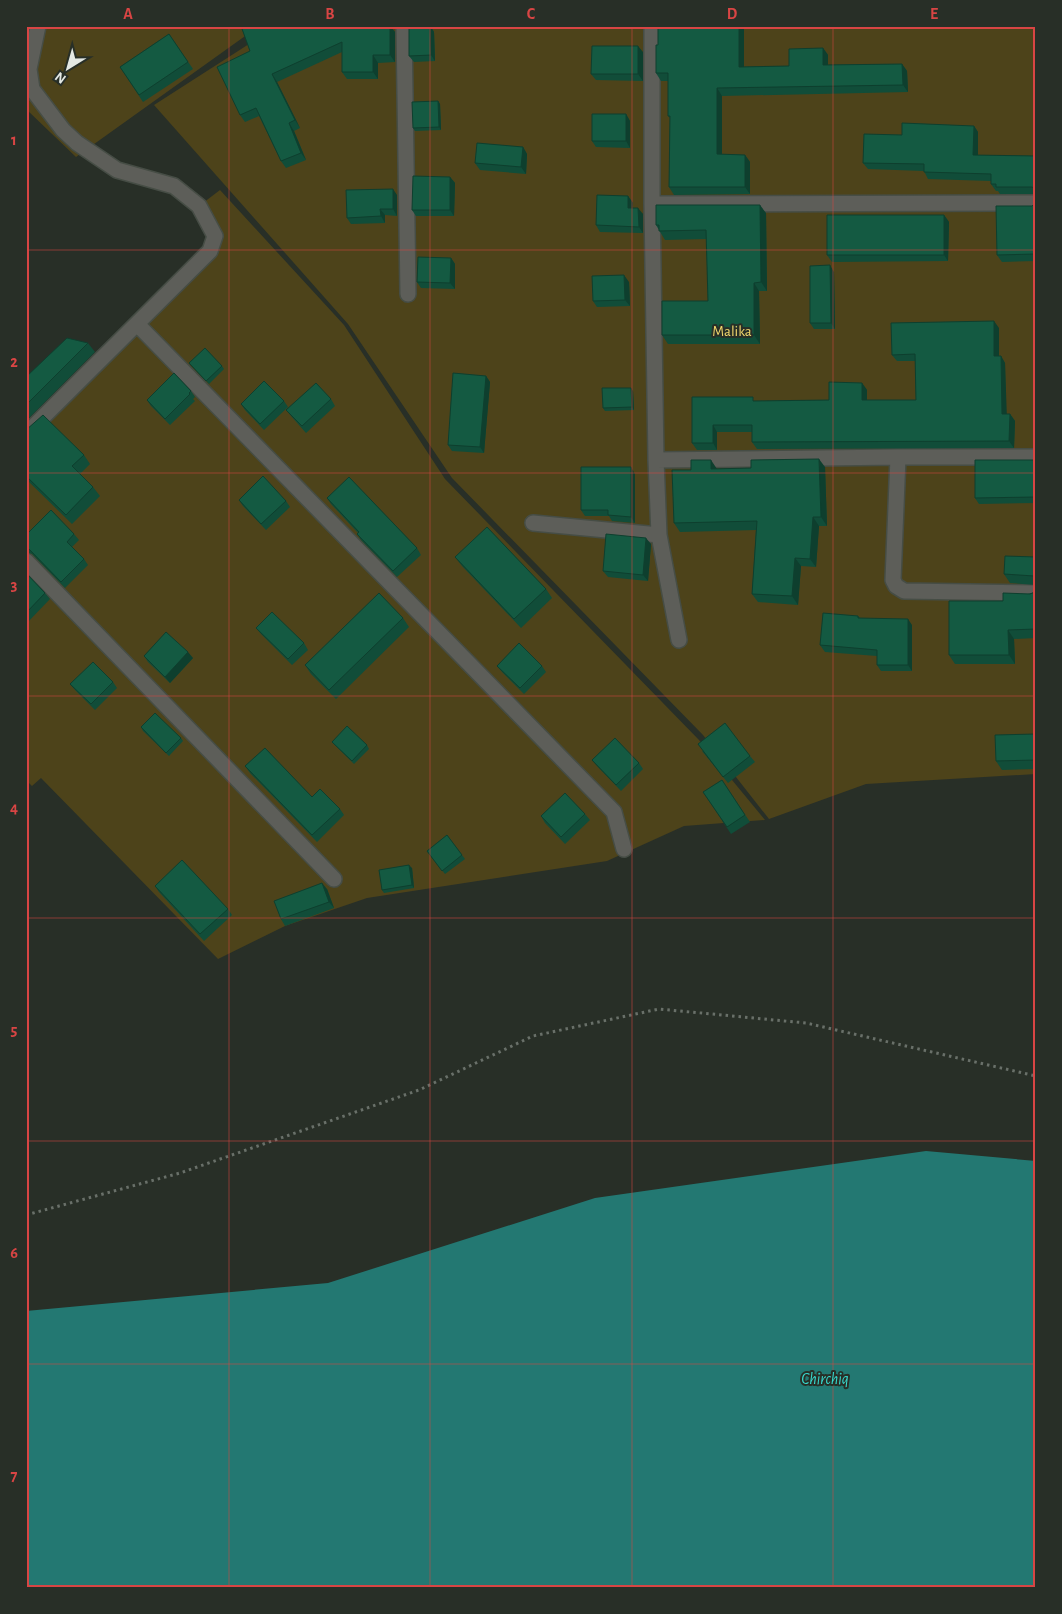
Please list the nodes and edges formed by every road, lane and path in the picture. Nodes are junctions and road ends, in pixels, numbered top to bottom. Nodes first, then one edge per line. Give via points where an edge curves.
1 (38, 26) edge
2 (404, 26) edge
3 (652, 26) edge
4 (1036, 203) edge
5 (652, 204) junction
6 (408, 294) dead end
7 (137, 324) junction
8 (26, 434) edge
9 (898, 457) junction
10 (1036, 457) edge
11 (656, 460) junction
12 (533, 523) dead end
13 (659, 535) junction
14 (26, 561) edge
15 (1036, 593) edge
16 (679, 640) dead end
17 (624, 849) dead end
18 (334, 880) dead end
19 (1036, 1076) edge
20 (26, 1215) edge

1 - 7 street via 29,70 32,89 62,130 117,170 174,186 199,206 215,236 210,251
2 - 6 street
3 - 5 street
4 - 5 street
5 - 11 street
7 - 8 street
7 - 17 street via 614,812
9 - 10 street
9 - 11 street
9 - 15 street via 893,580 896,586 904,591
11 - 13 street
12 - 13 street
13 - 16 street
14 - 18 street
19 - 20 path via 806,1023 659,1009 533,1036 410,1093 180,1173

